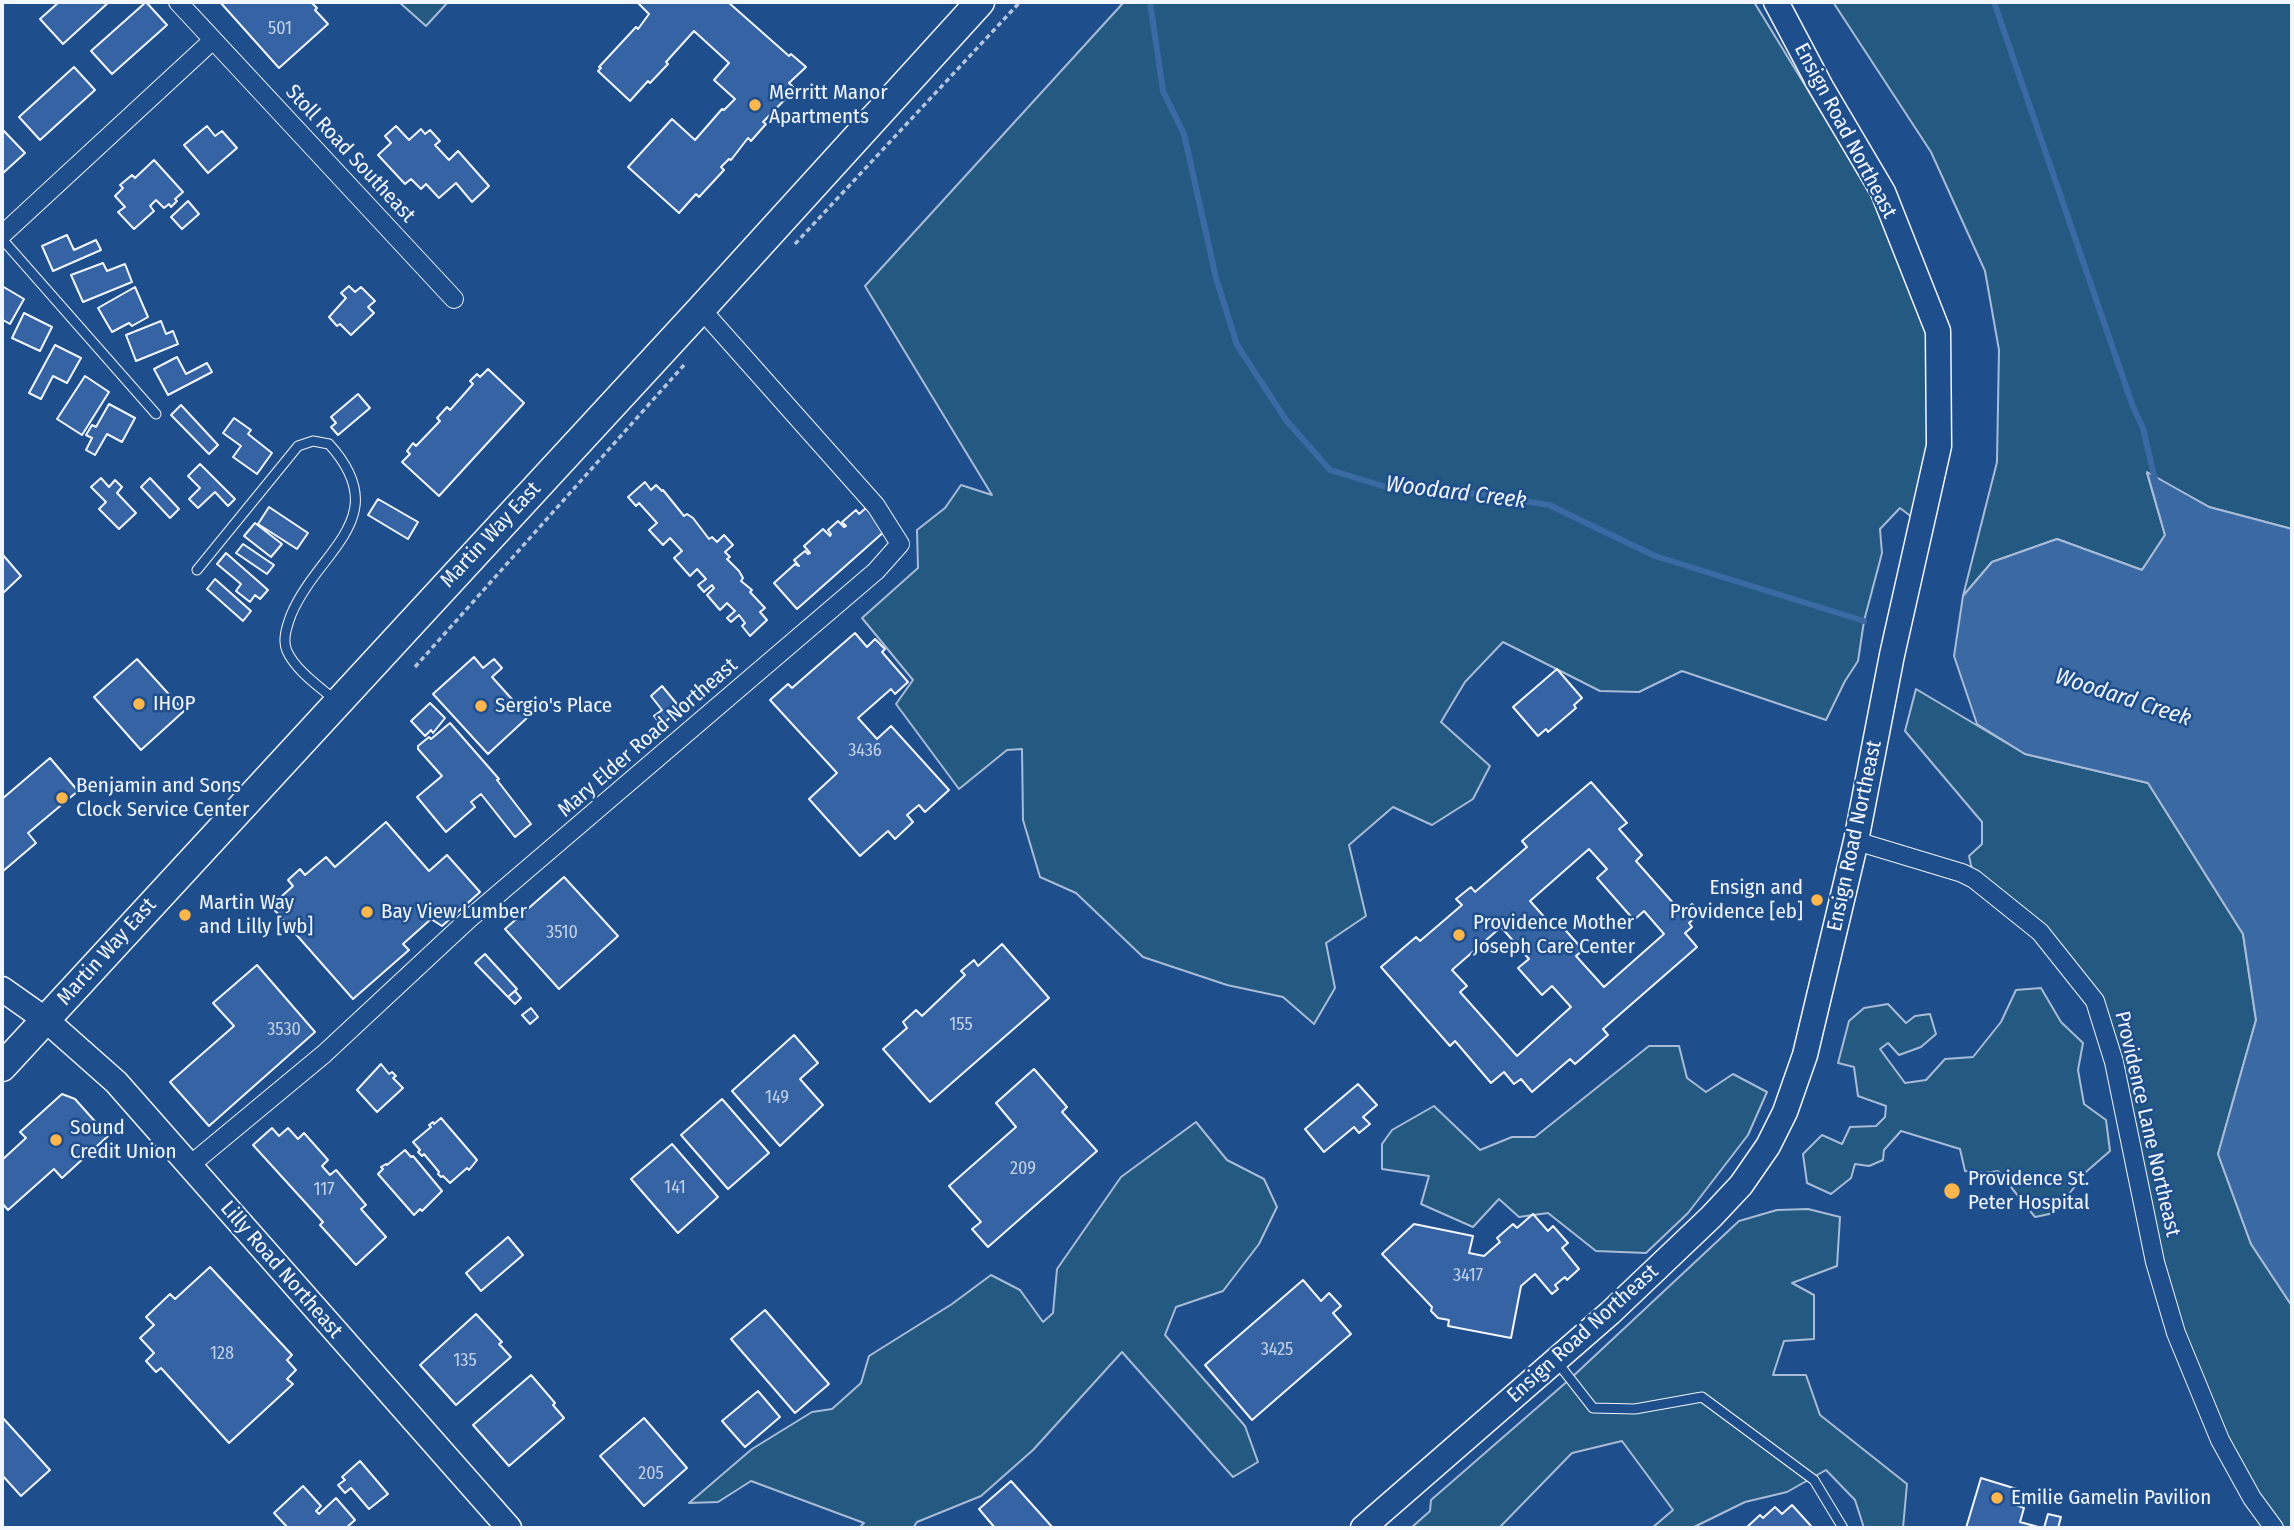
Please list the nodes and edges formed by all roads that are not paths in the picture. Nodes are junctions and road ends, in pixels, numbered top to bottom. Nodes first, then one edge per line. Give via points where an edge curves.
1 (178, 2) edge
2 (980, 2) edge
3 (1776, 2) edge
4 (214, 40) junction
5 (2, 237) edge
6 (454, 299) dead end
7 (701, 309) junction
8 (156, 414) dead end
9 (197, 570) dead end
10 (337, 702) junction
11 (1856, 841) junction
12 (2, 989) edge
13 (46, 1020) junction
14 (2, 1067) edge
15 (189, 1166) junction
16 (1556, 1360) junction
17 (509, 1528) edge
18 (1363, 1528) edge
19 (1843, 1528) edge
20 (2274, 1528) edge

1 - 4 street, Stoll Road Southeast
2 - 7 main road, Martin Way East
3 - 11 street, Ensign Road Northeast via 1883,192 1938,331 1939,446
4 - 5 street
4 - 6 street, Stoll Road Southeast
5 - 8 lane
7 - 10 main road, Martin Way East
7 - 15 street, Mary Elder Road Northeast via 876,506 900,544 876,571 469,919 324,1054
9 - 10 lane via 298,446 313,441 330,444 351,473 355,513 347,533 302,594 285,629 286,650 298,667
10 - 13 main road, Martin Way East
11 - 16 street, Ensign Road Northeast via 1805,1055 1768,1146 1711,1217
11 - 20 street, Providence Lane Northeast via 1974,879 2040,932 2095,1001 2114,1062 2155,1262 2176,1333 2220,1440
12 - 13 street, Lilly Road Northeast
13 - 14 main road, Martin Way East
13 - 15 street, Lilly Road Northeast via 116,1082
15 - 17 street, Lilly Road Northeast
16 - 18 street, Ensign Road Northeast
16 - 19 lane via 1593,1408 1635,1409 1702,1397 1814,1480

